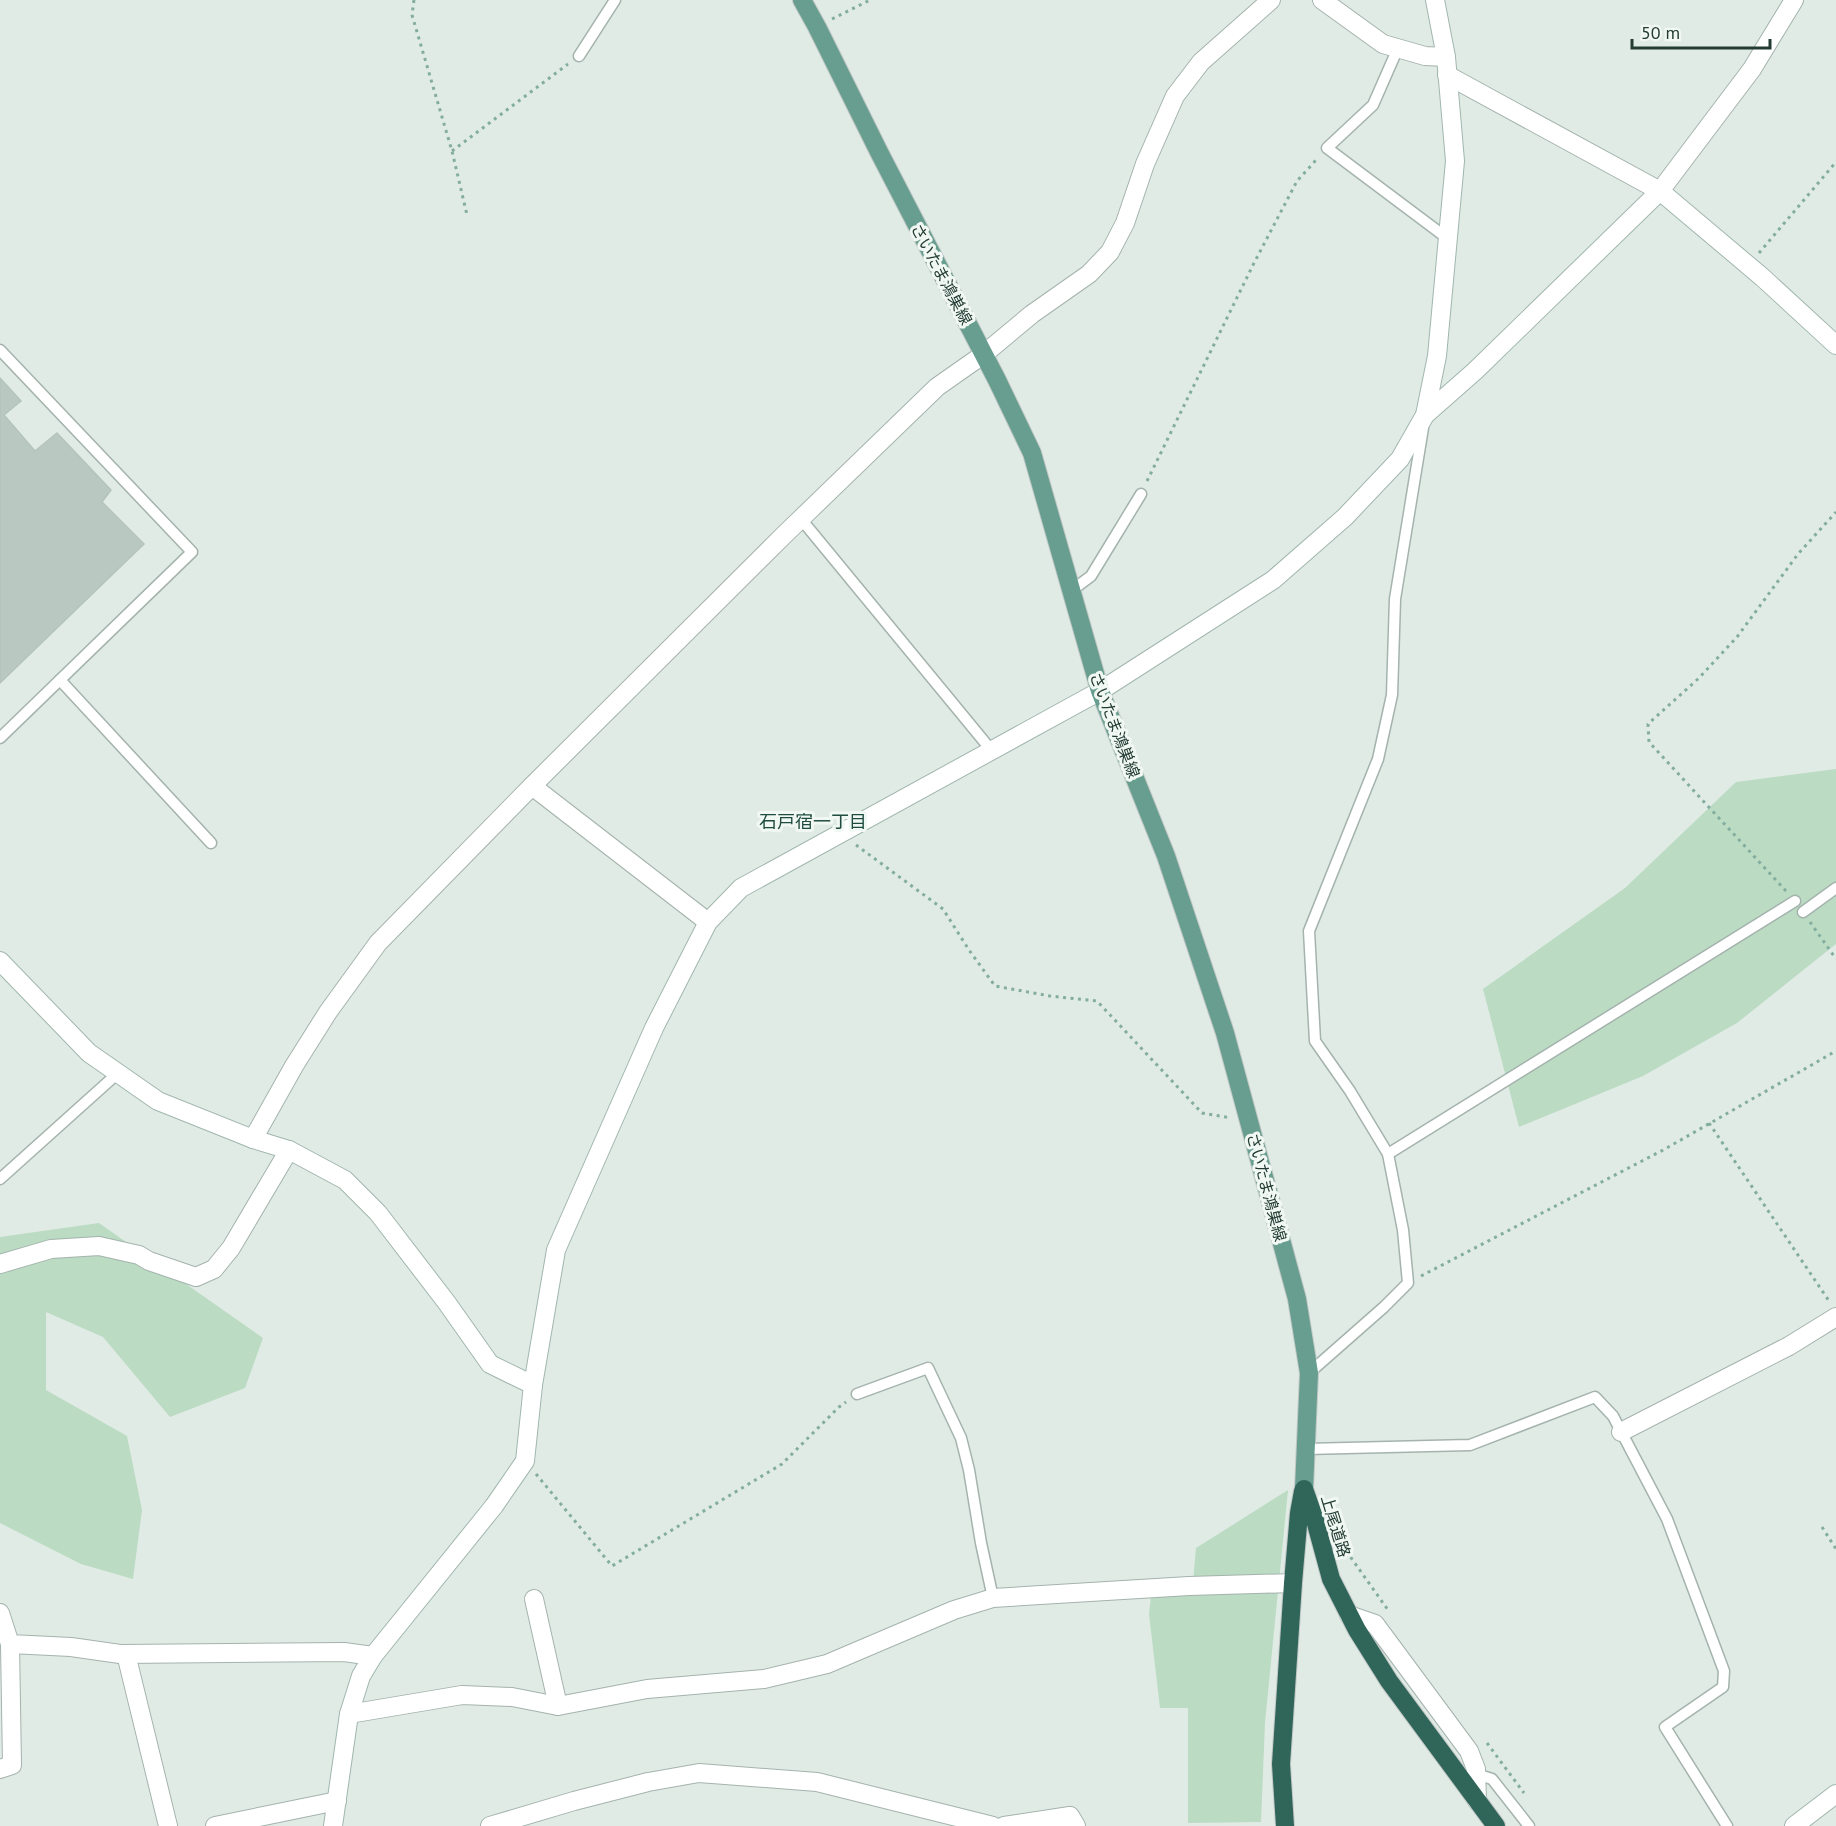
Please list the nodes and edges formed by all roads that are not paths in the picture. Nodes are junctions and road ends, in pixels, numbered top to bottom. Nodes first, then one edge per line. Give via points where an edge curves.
1 (615, 0) edge
2 (802, 0) edge
3 (1270, 0) edge
4 (1322, 0) edge
5 (1435, 0) edge
6 (1794, 0) edge
7 (1398, 48) junction
8 (579, 56) road end
9 (1447, 66) junction
10 (1660, 191) junction
11 (1447, 238) junction
12 (1836, 345) edge
13 (0, 350) edge
14 (984, 354) junction
15 (1425, 415) junction
16 (1141, 494) road end
17 (801, 519) junction
18 (1071, 591) junction
19 (60, 680) junction
20 (1100, 691) junction
21 (0, 738) edge
22 (992, 751) junction
23 (532, 786) junction
24 (212, 843) dead end
25 (1836, 888) edge
26 (1795, 901) road end
27 (1803, 912) road end
28 (708, 922) junction
29 (0, 961) edge
30 (118, 1073) junction
31 (253, 1139) junction
32 (289, 1150) junction
33 (1388, 1154) junction
34 (0, 1179) edge
35 (0, 1264) edge
36 (1833, 1309) edge
37 (1309, 1373) junction
38 (533, 1385) junction
39 (857, 1394) road end
40 (1621, 1432) junction
41 (1306, 1449) junction
42 (1304, 1489) junction
43 (1293, 1583) junction
44 (993, 1598) junction
45 (534, 1599) dead end
46 (0, 1613) edge
47 (1349, 1615) junction
48 (10, 1644) junction
49 (126, 1654) junction
50 (373, 1656) junction
51 (558, 1706) junction
52 (348, 1714) junction
53 (0, 1769) edge
54 (1476, 1774) junction
55 (1836, 1794) edge
56 (337, 1801) junction
57 (1477, 1801) junction
58 (168, 1826) edge
59 (215, 1826) edge
60 (333, 1826) edge
61 (490, 1826) edge
62 (993, 1826) edge
63 (1004, 1826) edge
64 (1076, 1826) edge
65 (1285, 1826) edge
66 (1496, 1826) edge
67 (1528, 1826) edge
68 (1727, 1826) edge
69 (1794, 1826) edge

1 - 8 lane
2 - 14 main road, さいたま鴻巣線
3 - 14 street via 1201,62 1175,96 1145,164 1125,224 1110,252 1089,274
4 - 7 street via 1383,44
5 - 9 street
6 - 10 street via 1752,69
7 - 9 street
7 - 11 lane via 1373,105 1327,148
9 - 10 street
9 - 11 street via 1455,161
10 - 12 street
10 - 15 street via 1476,371
11 - 15 street via 1437,356
13 - 19 lane via 192,552
14 - 17 street via 938,387
14 - 18 main road, さいたま鴻巣線 via 1032,453
15 - 20 street via 1400,459 1345,517 1273,580
15 - 33 lane via 1395,599 1392,695 1378,759 1309,931 1315,1041
16 - 18 lane via 1091,576
17 - 22 lane
17 - 23 street
18 - 20 main road, さいたま鴻巣線
19 - 21 lane
19 - 24 lane
20 - 22 street
20 - 37 main road, さいたま鴻巣線 via 1167,856 1225,1034 1297,1299
22 - 28 street via 741,888
23 - 28 street
23 - 31 street via 378,943 328,1012
25 - 27 lane
26 - 33 lane
28 - 38 street via 654,1028 556,1250
29 - 30 street via 89,1053
30 - 31 street via 158,1101
30 - 34 lane
31 - 32 street
32 - 35 street via 231,1248 214,1269 196,1277 139,1255 99,1246 51,1250
32 - 38 street via 345,1180 378,1213 490,1364
33 - 37 lane via 1403,1230 1408,1283
36 - 40 street via 1789,1346
37 - 41 main road, さいたま鴻巣線
38 - 50 street via 525,1461 494,1506
39 - 44 lane via 928,1368 961,1438
40 - 41 lane via 1613,1416 1595,1397 1470,1445
40 - 68 lane via 1666,1520 1724,1671 1723,1687 1665,1726
41 - 42 main road, さいたま鴻巣線
42 - 43 highway, 上尾道路
42 - 47 highway, 上尾道路 via 1332,1579
43 - 44 street
43 - 65 highway, 上尾道路 via 1281,1764
44 - 51 street via 954,1610 827,1664 764,1679 647,1689
45 - 51 street
46 - 48 street
47 - 54 street via 1375,1624 1468,1751
47 - 57 highway, 上尾道路 via 1389,1681
48 - 49 street
48 - 53 street via 12,1766
49 - 50 street via 344,1652
49 - 58 street
50 - 52 street via 361,1676
51 - 52 street via 512,1697 462,1695
52 - 56 street
54 - 57 street
54 - 67 lane via 1492,1779
55 - 69 street
56 - 59 street
56 - 60 street
57 - 66 highway, 上尾道路
61 - 62 street via 648,1782 699,1773 817,1782
63 - 64 street via 1070,1816

